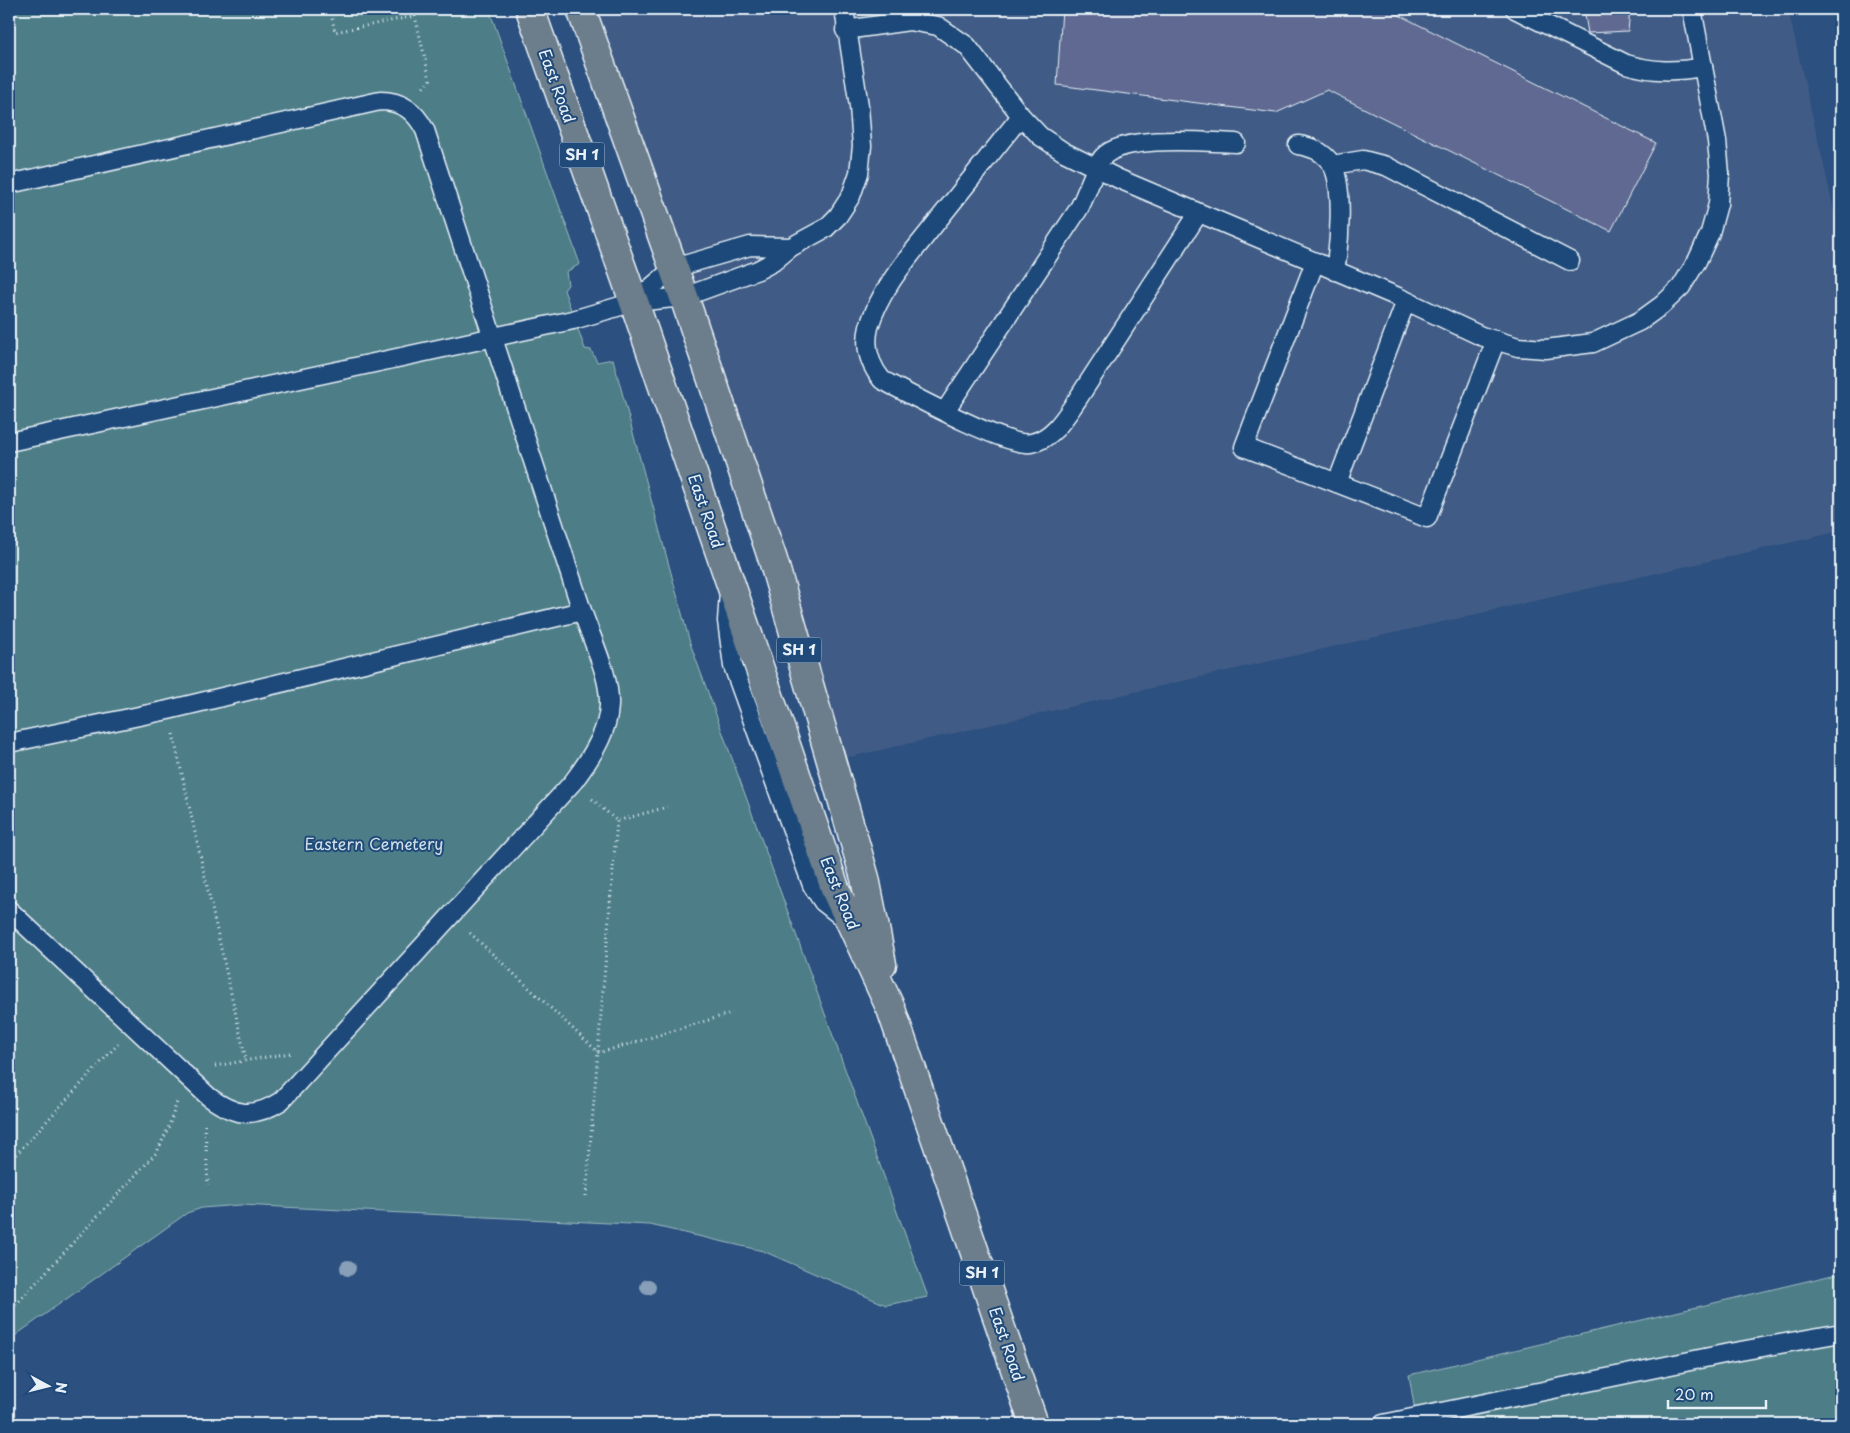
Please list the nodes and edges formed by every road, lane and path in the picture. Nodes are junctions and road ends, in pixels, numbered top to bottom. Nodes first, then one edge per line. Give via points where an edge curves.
1 (330, 9) edge
2 (530, 9) edge
3 (581, 9) edge
4 (844, 9) edge
5 (1515, 9) edge
6 (1692, 9) edge
7 (845, 30) junction
8 (1703, 67) junction
9 (406, 107) junction
10 (1021, 116) junction
11 (1236, 143) dead end
12 (1298, 145) dead end
13 (1332, 165) junction
14 (1096, 169) junction
15 (9, 184) edge
16 (1198, 214) junction
17 (791, 247) junction
18 (1570, 261) dead end
19 (1315, 262) junction
20 (674, 268) junction
21 (1335, 271) junction
22 (684, 297) junction
23 (1406, 301) junction
24 (634, 302) junction
25 (492, 338) junction
26 (1496, 340) junction
27 (945, 411) junction
28 (9, 442) edge
29 (1337, 483) junction
30 (582, 611) junction
31 (168, 710) junction
32 (9, 744) edge
33 (573, 782) junction
34 (666, 807) dead end
35 (617, 821) junction
36 (9, 910) edge
37 (451, 915) junction
38 (891, 1009) junction
39 (732, 1013) dead end
40 (133, 1027) junction
41 (332, 1045) junction
42 (599, 1053) junction
43 (246, 1060) junction
44 (185, 1075) junction
45 (209, 1097) junction
46 (9, 1162) edge
47 (208, 1185) dead end
48 (586, 1196) dead end
49 (9, 1312) edge
50 (1841, 1333) edge
51 (1034, 1424) edge
52 (1383, 1424) edge

1 - 9 path via 335,32 415,16 430,80
2 - 24 highway, East Road / SH 1
3 - 20 highway, East Road / SH 1
4 - 7 lane
5 - 8 lane via 1642,69 1669,72
6 - 8 lane
7 - 10 lane via 909,21 938,26 967,46
7 - 17 lane via 859,106 862,146 859,173 852,196 838,216 826,228
8 - 26 lane via 1717,141 1718,204 1710,233 1681,286 1640,321 1593,343 1546,349 1518,347
9 - 15 lane via 392,101 380,101
9 - 25 lane via 418,117 425,130
10 - 14 lane via 1040,136
10 - 27 lane via 893,278 869,328 868,350 872,368 882,380
11 - 14 lane via 1180,141 1128,146 1108,153
12 - 13 lane via 1315,149
13 - 18 lane via 1363,160 1386,166
13 - 21 lane via 1340,215 1340,245
14 - 16 lane
14 - 27 lane via 1078,210
16 - 19 lane
16 - 27 lane via 1072,407 1046,437 1030,444 1011,441
17 - 20 lane via 750,246
17 - 22 lane via 758,270
19 - 21 lane
19 - 29 lane via 1244,448
20 - 22 highway, East Road / SH 1
20 - 24 lane
21 - 23 lane
22 - 24 lane
22 - 38 highway, East Road / SH 1 via 778,578 865,878
23 - 26 lane
23 - 29 lane
24 - 25 lane via 574,320
24 - 38 highway, East Road / SH 1 via 836,891
25 - 28 lane
25 - 30 lane
26 - 29 lane via 1428,518
30 - 31 lane
30 - 33 lane via 609,683 610,701 606,728 590,759
31 - 32 lane
31 - 43 path
33 - 35 path
33 - 37 lane
34 - 35 path
35 - 42 path
36 - 40 lane
37 - 41 lane
37 - 42 path
38 - 51 highway, East Road / SH 1
39 - 42 path
40 - 44 lane
40 - 46 path
41 - 43 path
41 - 45 lane via 281,1101 268,1109 238,1113
42 - 48 path
43 - 44 path
44 - 45 lane
44 - 49 path via 157,1152
45 - 47 path via 205,1123
50 - 52 lane

